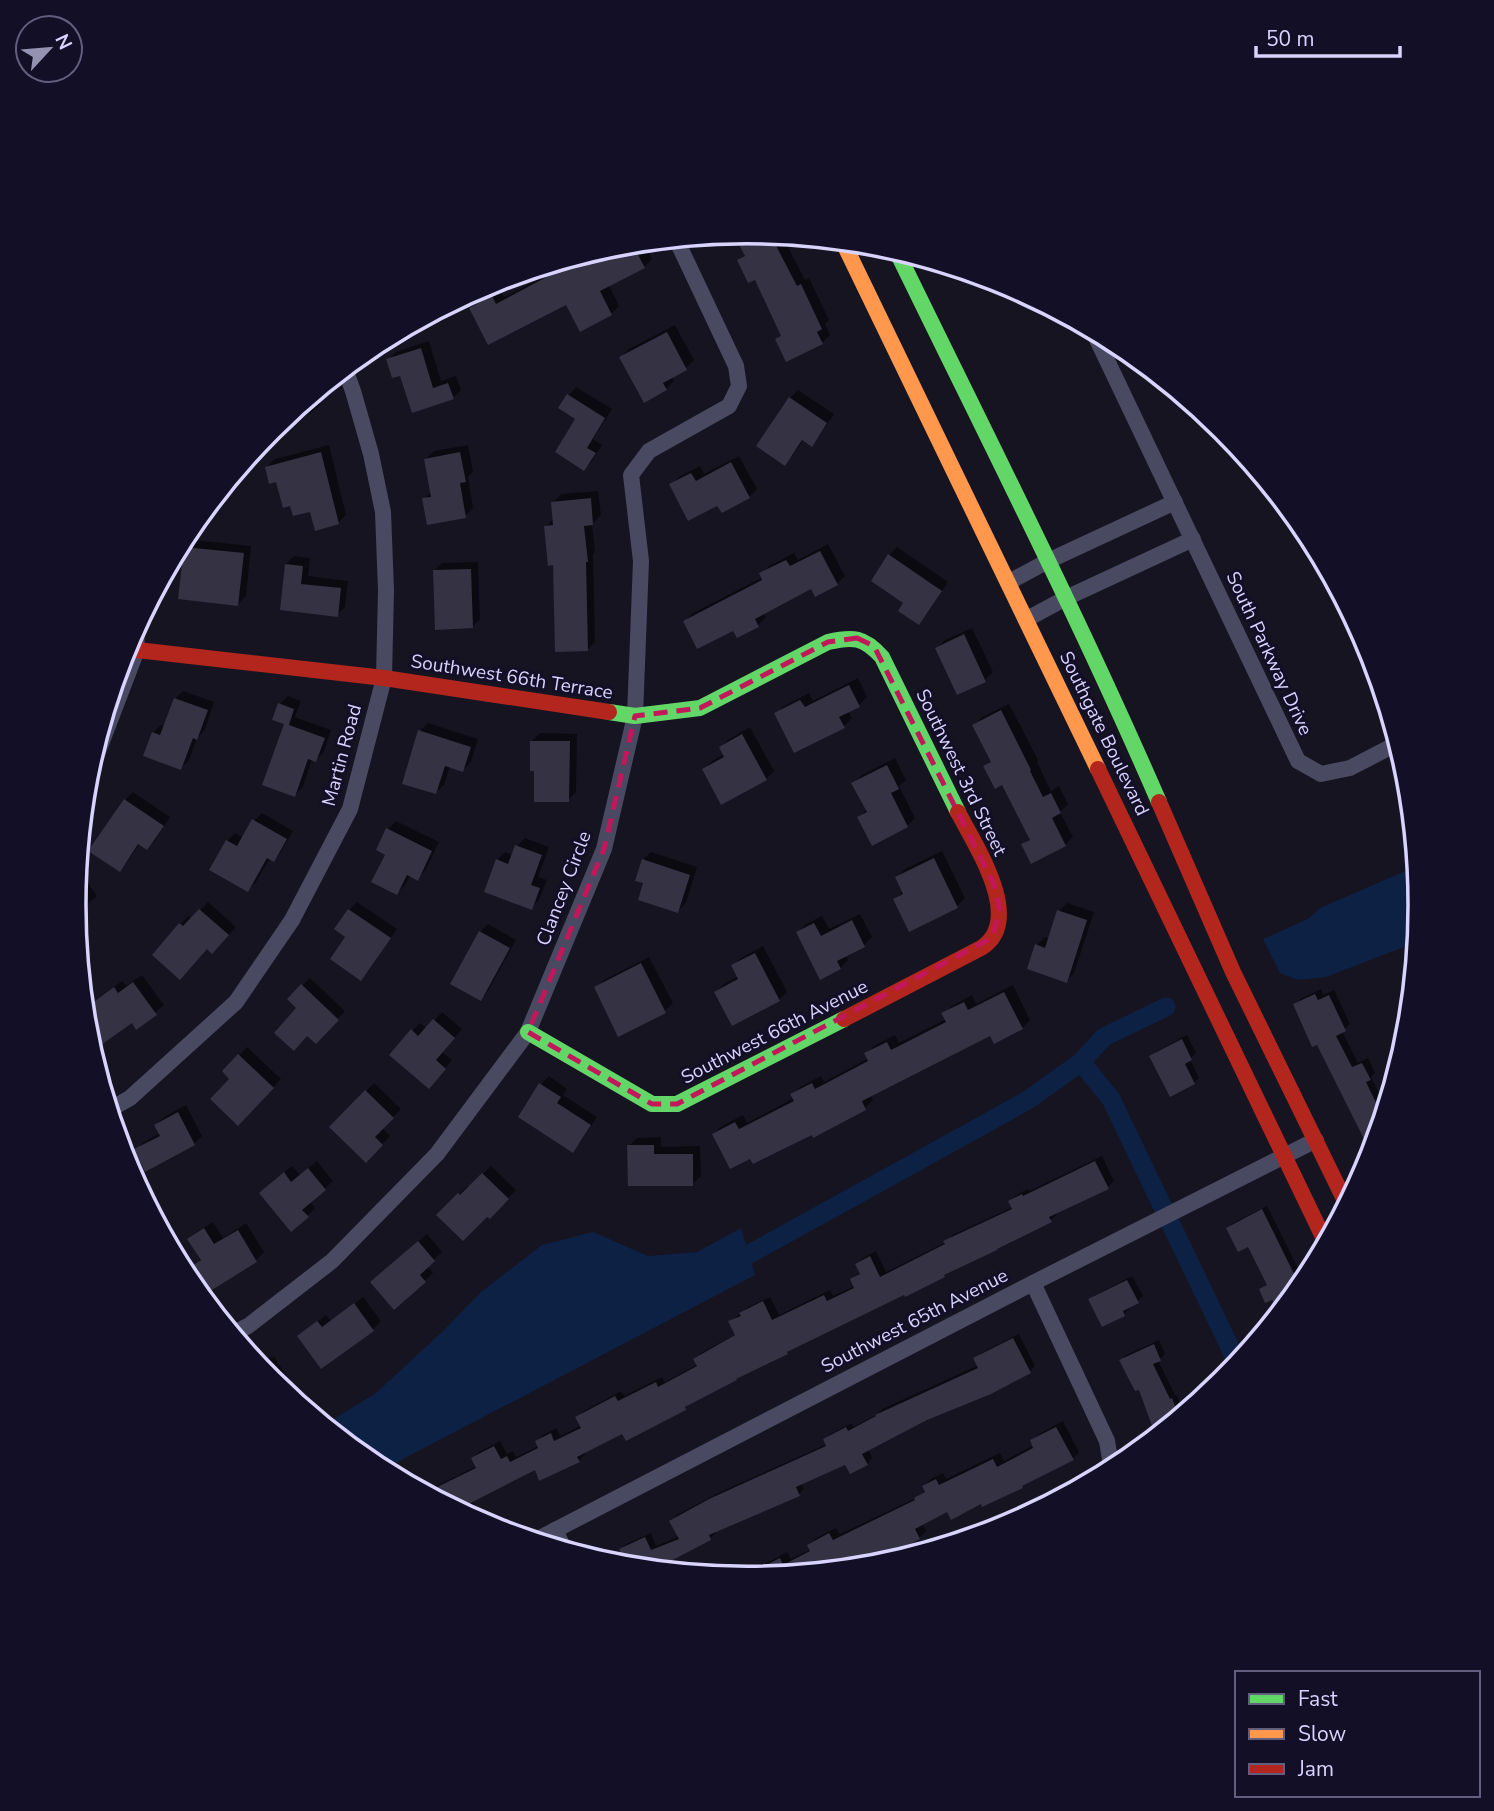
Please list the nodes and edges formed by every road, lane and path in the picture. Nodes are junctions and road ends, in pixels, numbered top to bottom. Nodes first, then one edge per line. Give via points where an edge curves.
1 (680, 248) edge
2 (848, 252) edge
3 (903, 263) edge
4 (1101, 348) edge
5 (348, 378) edge
6 (1175, 502) junction
7 (1193, 539) junction
8 (1048, 561) junction
9 (1009, 582) junction
10 (1066, 598) junction
11 (1027, 619) junction
12 (866, 640) joint
13 (137, 650) joint
14 (131, 665) edge
15 (384, 678) junction
16 (635, 716) junction
17 (1389, 748) edge
18 (996, 930) joint
19 (528, 1032) junction
20 (117, 1105) edge
21 (1315, 1140) junction
22 (1284, 1155) junction
23 (1342, 1194) edge
24 (1321, 1233) edge
25 (1033, 1283) junction
26 (240, 1330) edge
27 (1110, 1458) edge
28 (555, 1530) junction
29 (545, 1535) edge
30 (559, 1539) edge

1 - 16 street, Clancey Circle via 736,366 739,386 729,406 649,451 631,475 641,561
2 - 9 main road, Southgate Boulevard
3 - 8 main road, Southgate Boulevard
4 - 6 street, South Parkway Drive
5 - 15 street, Martin Road via 383,512
6 - 7 street, South Parkway Drive
6 - 8 street
7 - 10 street
7 - 17 street, South Parkway Drive via 1297,761 1321,774 1350,768
8 - 9 street
8 - 10 main road, Southgate Boulevard
9 - 11 main road, Southgate Boulevard
10 - 11 street
10 - 21 main road, Southgate Boulevard via 1233,972
11 - 22 main road, Southgate Boulevard
12 - 16 main road, Southwest 66th Terrace via 828,642 700,708
12 - 18 main road, Southwest 3rd Street via 882,657 993,882 1000,909
13 - 14 street
13 - 15 main road, Southwest 66th Terrace
15 - 16 main road, Southwest 66th Terrace
15 - 20 street, Martin Road via 350,809 292,920 236,1002
16 - 19 street, Clancey Circle via 604,849
18 - 19 main road, Southwest 66th Avenue via 985,945 966,956 677,1104 652,1104
19 - 26 street, Clancey Circle via 437,1154 322,1269
21 - 22 street, Southwest 65th Avenue
21 - 23 main road, Southgate Boulevard
22 - 24 main road, Southgate Boulevard
22 - 25 street, Southwest 65th Avenue
25 - 27 street via 1107,1441
25 - 28 street, Southwest 65th Avenue
28 - 29 street, Southwest 65th Avenue
28 - 30 street

